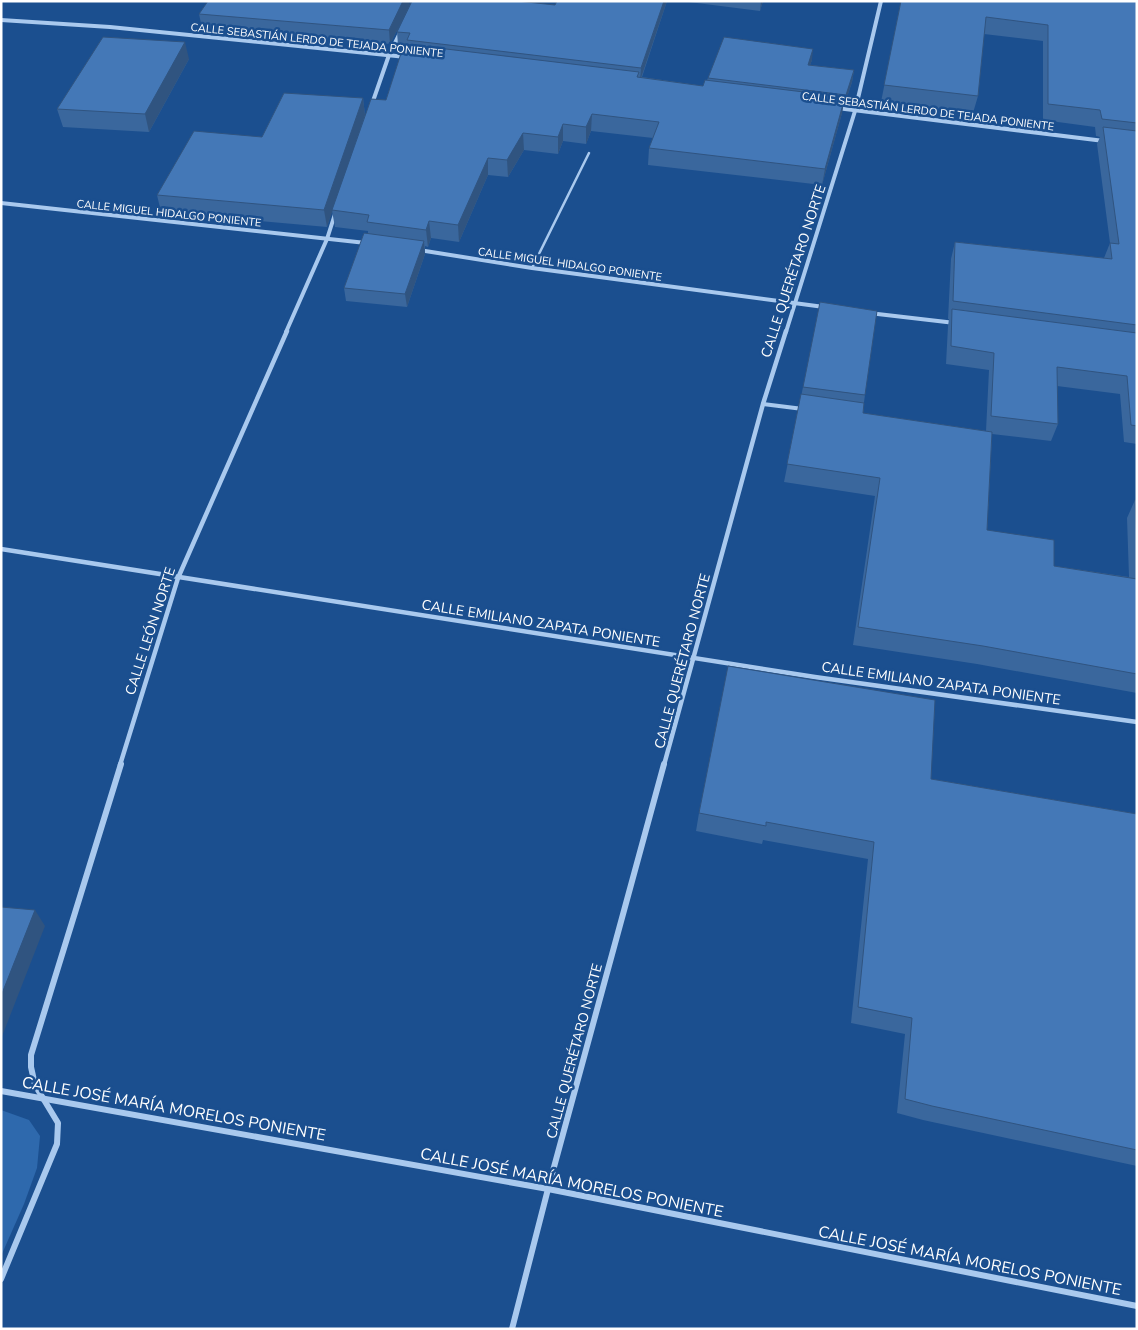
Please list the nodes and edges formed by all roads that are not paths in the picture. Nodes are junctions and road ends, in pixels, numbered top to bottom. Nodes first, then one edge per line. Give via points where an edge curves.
1 (881, 1) edge
2 (1, 20) edge
3 (404, 24) edge
4 (389, 55) junction
5 (409, 57) edge
6 (836, 108) edge
7 (370, 110) edge
8 (855, 111) junction
9 (1108, 141) edge
10 (589, 153) dead end
11 (1, 203) edge
12 (336, 211) edge
13 (327, 238) junction
14 (374, 243) edge
15 (412, 249) edge
16 (532, 268) junction
17 (795, 303) junction
18 (834, 308) edge
19 (864, 312) edge
20 (962, 324) edge
21 (763, 404) junction
22 (812, 411) edge
23 (1, 549) edge
24 (178, 578) junction
25 (694, 659) junction
26 (1137, 722) edge
27 (1, 1091) edge
28 (42, 1100) junction
29 (548, 1189) junction
30 (1, 1279) edge
31 (1137, 1306) edge
32 (512, 1329) edge

1 - 8 street, CALLE QUERÉTARO NORTE
2 - 4 street, CALLE SEBASTIÁN LERDO DE TEJADA PONIENTE via 110,27
3 - 4 street
4 - 5 street, CALLE SEBASTIÁN LERDO DE TEJADA PONIENTE
4 - 7 street
6 - 8 street, CALLE SEBASTIÁN LERDO DE TEJADA PONIENTE
8 - 9 street, CALLE SEBASTIÁN LERDO DE TEJADA PONIENTE
8 - 17 street, CALLE QUERÉTARO NORTE
10 - 16 lane
11 - 13 street, CALLE MIGUEL HIDALGO PONIENTE
12 - 13 street, CALLE LEÓN NORTE
13 - 14 street, CALLE MIGUEL HIDALGO PONIENTE
13 - 24 street, CALLE LEÓN NORTE
15 - 16 street, CALLE MIGUEL HIDALGO PONIENTE
16 - 17 street, CALLE MIGUEL HIDALGO PONIENTE
17 - 18 street, CALLE MIGUEL HIDALGO PONIENTE
17 - 21 street, CALLE QUERÉTARO NORTE
19 - 20 street
21 - 22 lane
21 - 25 street, CALLE QUERÉTARO NORTE
23 - 24 street, CALLE EMILIANO ZAPATA PONIENTE
24 - 25 street, CALLE EMILIANO ZAPATA PONIENTE
24 - 28 street, CALLE LEÓN NORTE via 31,1055 30,1066
25 - 26 street, CALLE EMILIANO ZAPATA PONIENTE
25 - 29 street, CALLE QUERÉTARO NORTE
27 - 28 street, CALLE JOSÉ MARÍA MORELOS PONIENTE
28 - 29 street, CALLE JOSÉ MARÍA MORELOS PONIENTE
28 - 30 street, CALLE LEÓN NORTE via 55,1116 57,1144
29 - 31 street, CALLE JOSÉ MARÍA MORELOS PONIENTE
29 - 32 street, CALLE QUERÉTARO NORTE

